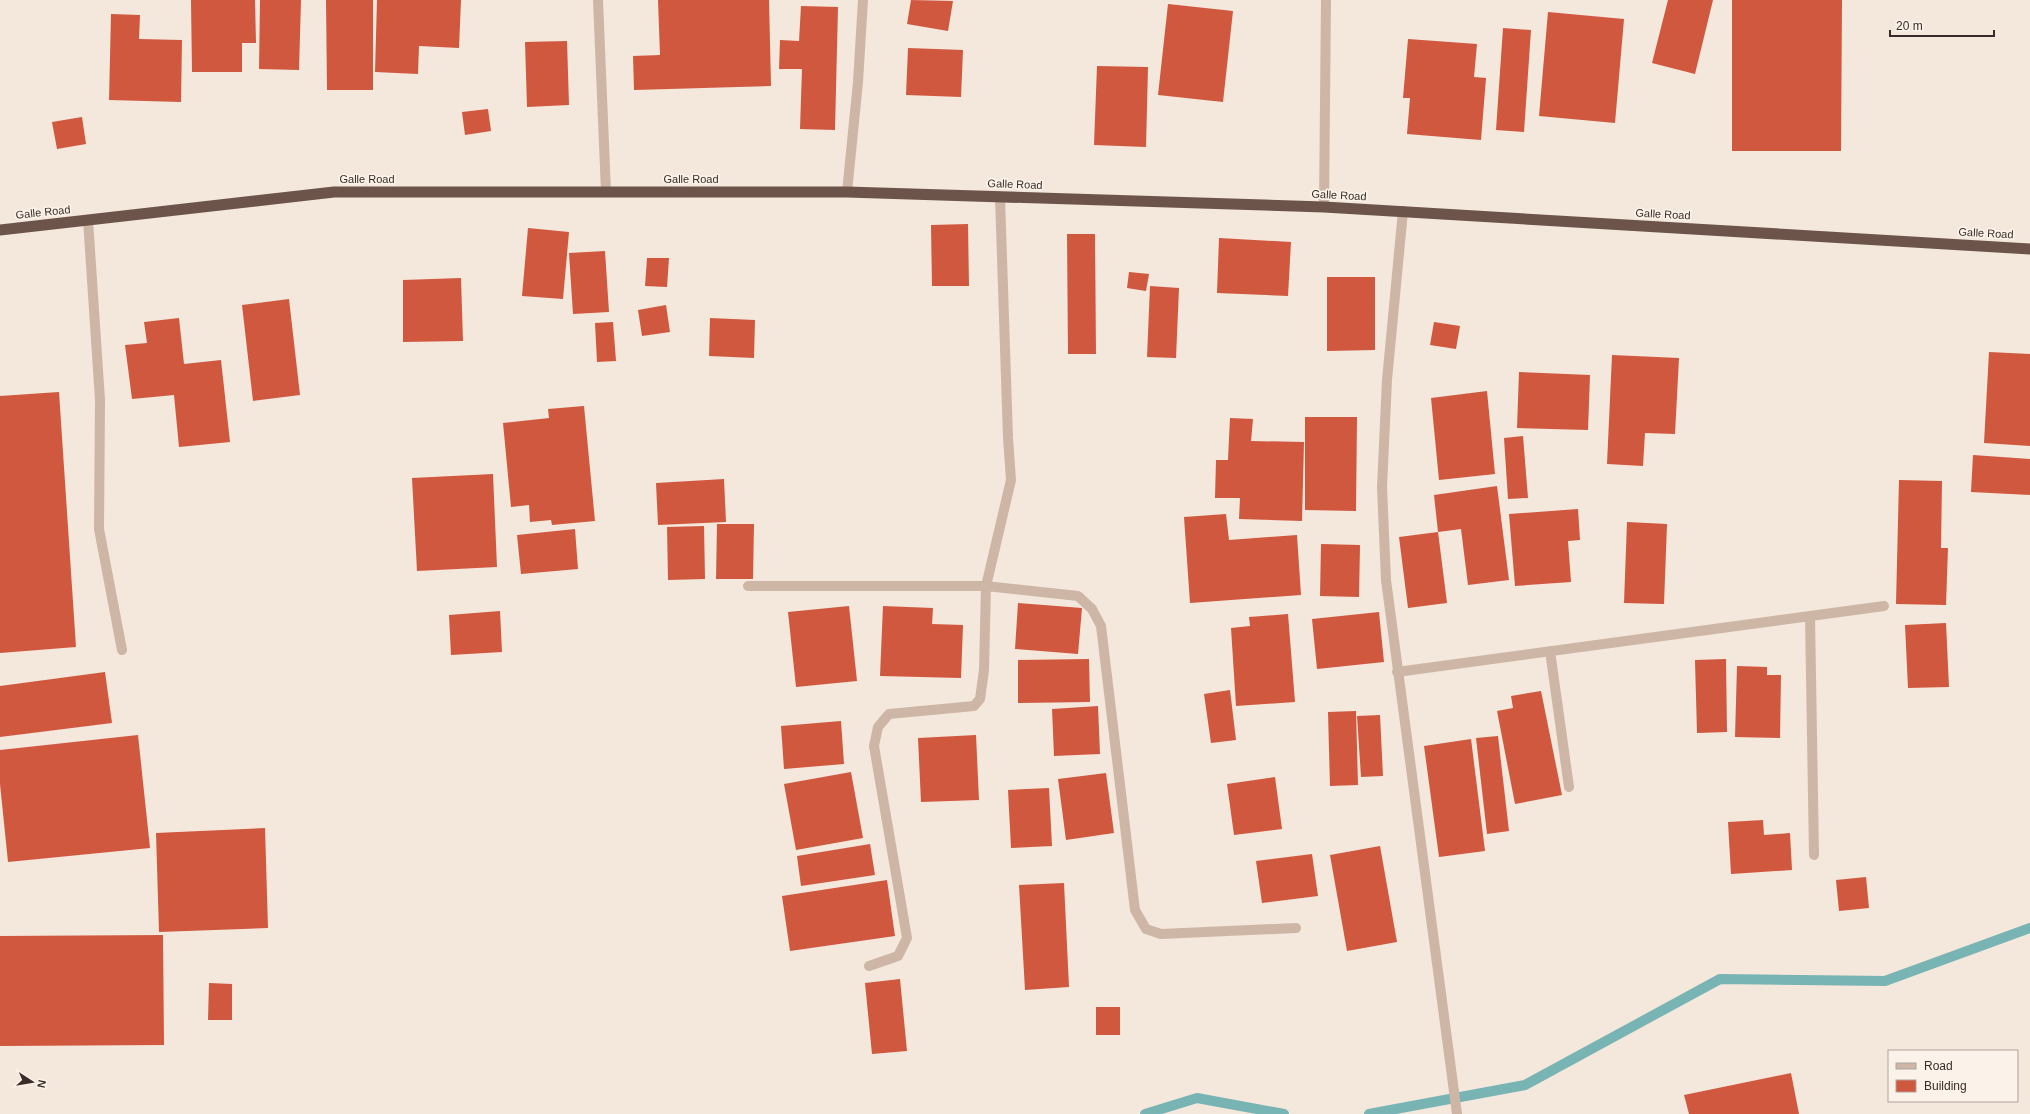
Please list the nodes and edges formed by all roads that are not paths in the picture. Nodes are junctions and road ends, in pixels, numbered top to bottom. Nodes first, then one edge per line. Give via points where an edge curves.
1 (598, 0) edge
2 (864, 0) edge
3 (1326, 0) edge
4 (606, 192) junction
5 (847, 192) junction
6 (1000, 197) junction
7 (1324, 207) junction
8 (1403, 211) junction
9 (88, 220) junction
10 (0, 230) edge
11 (2030, 249) edge
12 (748, 586) dead end
13 (986, 586) junction
14 (1884, 606) dead end
15 (1810, 616) junction
16 (122, 650) dead end
17 (1550, 651) junction
18 (1397, 672) junction
19 (1569, 787) dead end
20 (1814, 855) dead end
21 (1296, 928) dead end
22 (870, 966) dead end
23 (1457, 1114) edge

1 - 4 street
2 - 5 street
3 - 7 street
4 - 5 highway, Galle Road
4 - 9 highway, Galle Road via 334,192
5 - 6 highway, Galle Road
6 - 7 highway, Galle Road
6 - 13 street via 1011,480
7 - 8 highway, Galle Road
8 - 11 highway, Galle Road
8 - 18 street via 1387,380 1382,487 1386,580
9 - 10 highway, Galle Road
9 - 16 street via 100,400 99,529
12 - 13 street
13 - 21 street via 1078,596 1092,609 1101,626 1135,910 1146,929 1161,934
13 - 22 street via 984,670 980,699 974,706 889,714 878,727 874,746 907,938 898,956
14 - 15 street
15 - 17 street
15 - 20 street
17 - 18 street
17 - 19 street
18 - 23 street

